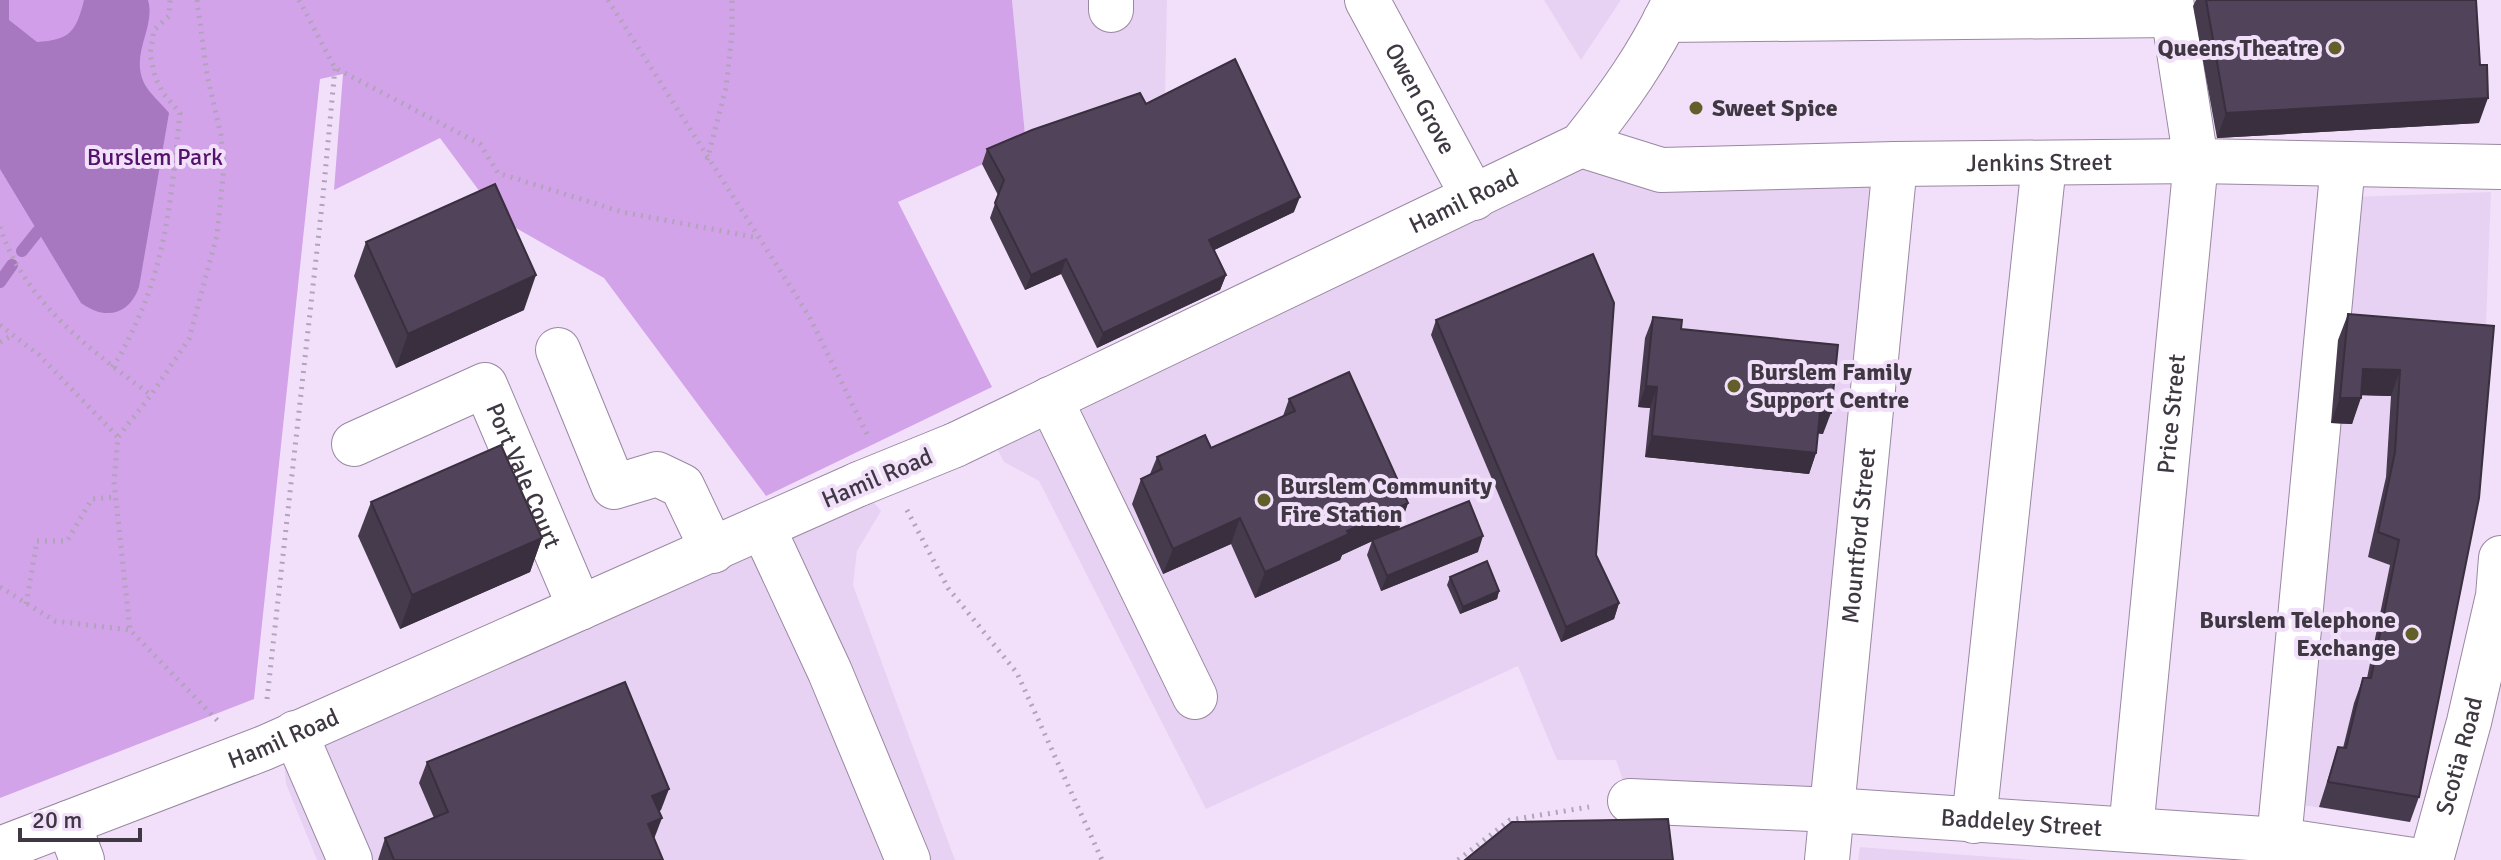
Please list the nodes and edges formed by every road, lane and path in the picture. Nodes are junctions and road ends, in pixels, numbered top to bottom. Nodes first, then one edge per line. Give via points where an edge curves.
1 (170, 0) edge
2 (197, 0) edge
3 (299, 0) edge
4 (608, 0) edge
5 (732, 0) edge
6 (1367, 0) edge
7 (2172, 8) edge
8 (1670, 10) edge
9 (335, 68) junction
10 (1581, 145) junction
11 (707, 160) junction
12 (2196, 161) junction
13 (1895, 164) junction
14 (2044, 164) junction
15 (2343, 164) junction
16 (2501, 167) edge
17 (1474, 198) junction
18 (0, 227) edge
19 (760, 239) junction
20 (0, 325) edge
21 (13, 335) junction
22 (0, 342) edge
23 (558, 350) dead end
24 (112, 367) junction
25 (151, 395) junction
26 (1050, 399) junction
27 (849, 401) dead end
28 (118, 437) junction
29 (354, 444) dead end
30 (116, 497) junction
31 (763, 528) junction
32 (927, 550) dead end
33 (713, 551) junction
34 (2501, 558) edge
35 (0, 587) edge
36 (26, 604) junction
37 (580, 608) junction
38 (130, 630) junction
39 (1195, 697) dead end
40 (269, 745) junction
41 (1630, 801) joint
42 (1832, 810) junction
43 (1974, 821) junction
44 (2131, 830) junction
45 (2279, 840) junction
46 (75, 841) edge
47 (0, 849) edge
48 (350, 860) edge
49 (908, 860) edge
50 (1102, 860) edge
51 (1458, 860) edge
52 (1827, 860) edge
53 (2413, 860) edge
54 (2431, 860) edge

1 - 24 path via 169,16 154,30 150,54 163,93 180,113 169,222 150,292
2 - 25 path via 224,166 217,235 189,339
3 - 9 path
4 - 11 path
5 - 11 path via 726,88
6 - 17 street, Owen Grove
7 - 8 street
7 - 12 street, Price Street
8 - 10 street, Hamil Road via 1650,51
9 - 19 path via 480,144 498,173 622,212
9 - 40 path via 266,704
10 - 13 street, Jenkins Street via 1661,170
10 - 17 street, Hamil Road
11 - 19 path
12 - 14 street, Jenkins Street
12 - 15 street, Jenkins Street
12 - 44 street, Price Street
13 - 14 street, Jenkins Street
13 - 42 street, Mountford Street
14 - 43 street
15 - 16 street, Jenkins Street
15 - 45 street
17 - 26 street, Hamil Road
18 - 24 path via 22,274 45,304
19 - 27 path via 809,316
20 - 21 path
21 - 22 path
21 - 28 path
23 - 33 street via 614,487 657,474 682,486
24 - 25 path
25 - 28 path
26 - 31 street, Hamil Road, bridge
26 - 39 street
28 - 30 path
29 - 37 street, Port Vale Court via 485,385
30 - 36 path via 92,499 67,541 37,541
30 - 38 path
31 - 33 street, Hamil Road
31 - 49 street
32 - 50 path via 948,588 1017,673
33 - 37 street, Hamil Road
34 - 54 street, Scotia Road via 2498,596 2469,722
35 - 36 path
36 - 38 path via 55,621
37 - 40 street, Hamil Road
38 - 40 path
40 - 46 street, Hamil Road
40 - 48 street
41 - 42 street, Baddeley Street
41 - 51 path via 1510,820
42 - 43 street, Baddeley Street
42 - 52 street, Mountford Street
43 - 44 street, Baddeley Street
44 - 45 street, Baddeley Street
45 - 53 street, Baddeley Street
46 - 47 street, Hamil Road

